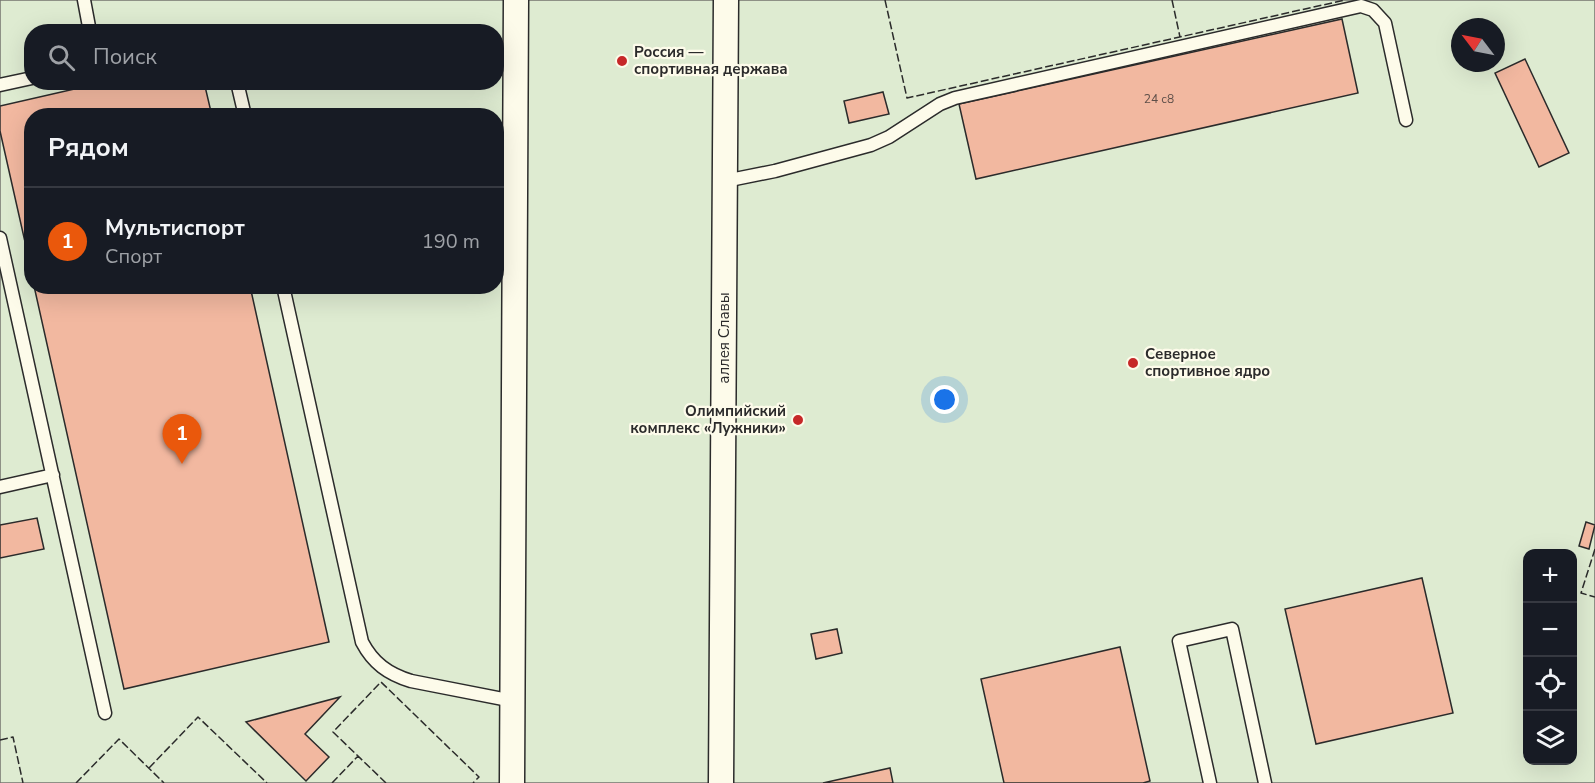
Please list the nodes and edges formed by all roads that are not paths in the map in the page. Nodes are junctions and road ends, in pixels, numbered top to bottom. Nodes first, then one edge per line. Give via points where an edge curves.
1 (84, 0) edge
2 (516, 0) edge
3 (726, 0) edge
4 (88, 24) edge
5 (24, 80) edge
6 (0, 85) edge
7 (239, 90) edge
8 (243, 108) edge
9 (1406, 120) dead end
10 (725, 181) junction
11 (0, 238) edge
12 (6, 292) edge
13 (285, 294) edge
14 (52, 475) junction
15 (0, 487) edge
16 (513, 701) junction
17 (105, 712) dead end
18 (512, 783) edge
19 (721, 783) edge
20 (1210, 783) edge
21 (1265, 783) edge

1 - 4 lane
2 - 16 street
3 - 10 street, аллея Славы
5 - 6 lane
7 - 8 lane
9 - 10 lane via 1385,24 1373,10 1360,6 955,98 871,146
10 - 19 street, аллея Славы
11 - 12 lane
12 - 14 lane
13 - 16 lane via 366,650 381,668 396,676
14 - 15 lane
14 - 17 lane
16 - 18 street
20 - 21 lane via 1179,640 1232,629

